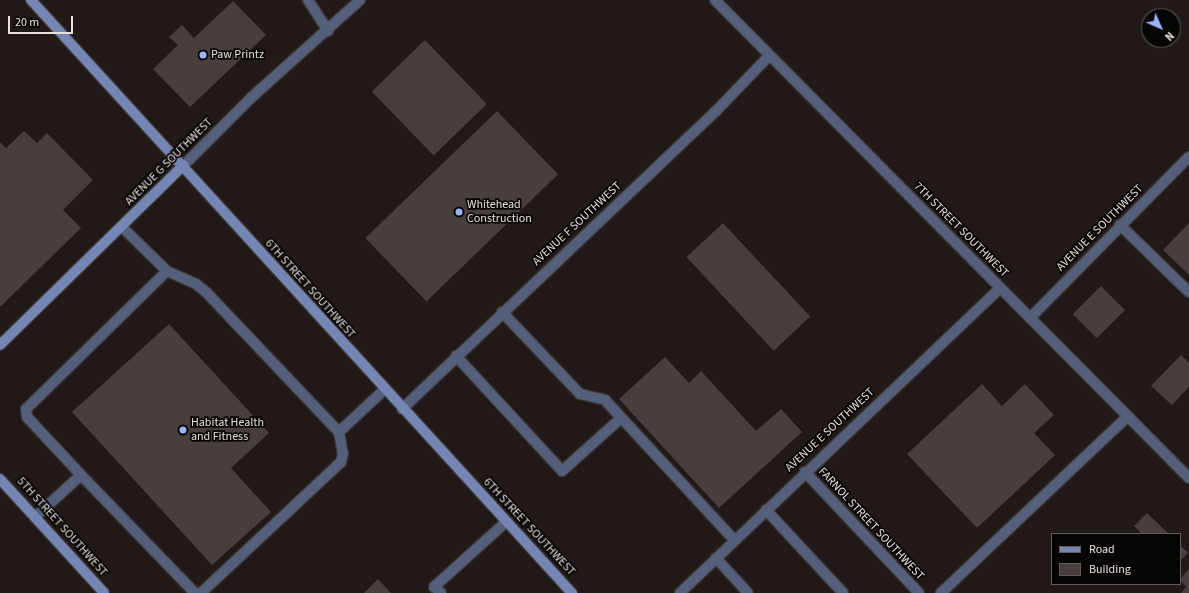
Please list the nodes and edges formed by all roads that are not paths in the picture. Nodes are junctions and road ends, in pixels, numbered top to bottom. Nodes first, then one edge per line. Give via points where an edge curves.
1 (31, 0) edge
2 (308, 0) edge
3 (360, 0) edge
4 (715, 0) edge
5 (328, 31) junction
6 (769, 56) junction
7 (1189, 157) edge
8 (184, 165) junction
9 (1120, 225) junction
10 (122, 227) junction
11 (167, 271) junction
12 (1000, 288) junction
13 (1189, 292) edge
14 (502, 312) junction
15 (1030, 318) junction
16 (0, 345) edge
17 (456, 356) junction
18 (384, 390) junction
19 (402, 409) junction
20 (1128, 416) junction
21 (621, 418) junction
22 (339, 432) junction
23 (805, 472) junction
24 (81, 475) junction
25 (1189, 478) edge
26 (0, 479) edge
27 (766, 510) junction
28 (35, 517) junction
29 (506, 522) junction
30 (734, 540) junction
31 (716, 558) junction
32 (104, 593) edge
33 (195, 593) edge
34 (201, 593) edge
35 (441, 593) edge
36 (572, 593) edge
37 (680, 593) edge
38 (748, 593) edge
39 (843, 593) edge
40 (919, 593) edge
41 (941, 593) edge

1 - 8 street, 6TH STREET SOUTHWEST via 78,54
2 - 5 street
3 - 5 street, AVENUE G SOUTHWEST
4 - 6 street, 7TH STREET SOUTHWEST
5 - 8 street, AVENUE G SOUTHWEST via 252,97
6 - 12 street, 7TH STREET SOUTHWEST
6 - 14 street, AVENUE F SOUTHWEST via 716,111
7 - 9 street, AVENUE E SOUTHWEST
8 - 10 street, AVENUE G SOUTHWEST
8 - 18 street, 6TH STREET SOUTHWEST
9 - 13 street
9 - 15 street, AVENUE E SOUTHWEST
10 - 11 street
10 - 16 street, AVENUE G SOUTHWEST
11 - 22 street via 196,284 206,292
11 - 24 street via 26,409 27,417
12 - 15 street, 7TH STREET SOUTHWEST
12 - 23 street, AVENUE E SOUTHWEST
14 - 17 street, AVENUE F SOUTHWEST
14 - 21 street via 580,394 605,400
15 - 20 street, 7TH STREET SOUTHWEST
17 - 19 street, AVENUE F SOUTHWEST
17 - 21 street via 562,471
18 - 19 street, 6TH STREET SOUTHWEST
18 - 22 street
19 - 29 street, 6TH STREET SOUTHWEST
20 - 25 street, 7TH STREET SOUTHWEST
20 - 41 street
21 - 30 street
22 - 34 street via 344,454 341,462
23 - 27 street, AVENUE E SOUTHWEST
23 - 40 street, FARNOL STREET SOUTHWEST
24 - 28 street
24 - 33 street
26 - 28 street, 5TH STREET SOUTHWEST
27 - 30 street, AVENUE E SOUTHWEST
27 - 39 street
28 - 32 street, 5TH STREET SOUTHWEST
29 - 35 street via 434,587
29 - 36 street, 6TH STREET SOUTHWEST
30 - 31 street, AVENUE E SOUTHWEST
31 - 37 street, AVENUE E SOUTHWEST
31 - 38 street

